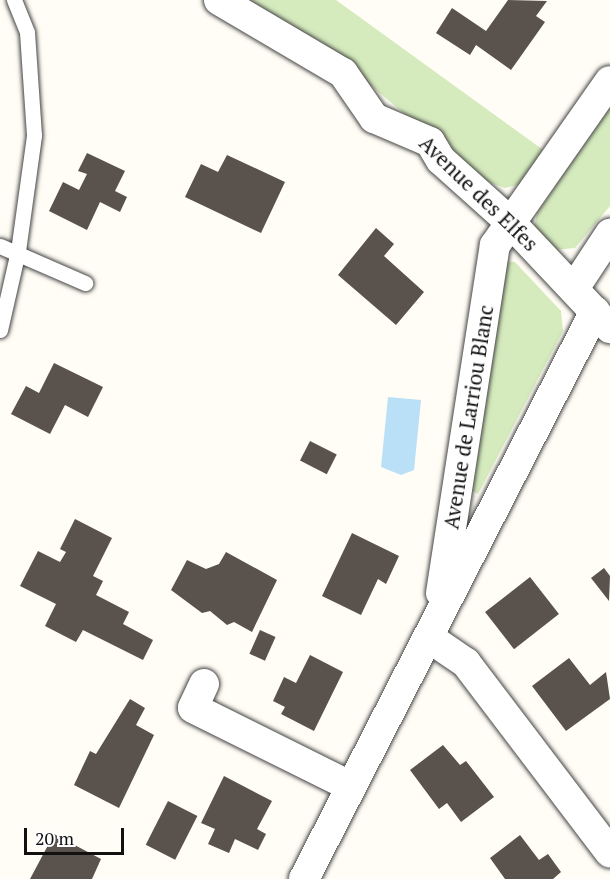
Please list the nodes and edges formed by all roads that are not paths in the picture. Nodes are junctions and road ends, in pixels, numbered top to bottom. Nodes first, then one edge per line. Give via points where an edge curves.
1 (14, 0) edge
2 (219, 0) edge
3 (610, 81) edge
4 (510, 222) junction
5 (610, 234) edge
6 (0, 246) edge
7 (18, 251) junction
8 (85, 283) dead end
9 (574, 287) junction
10 (603, 319) edge
11 (0, 330) edge
12 (433, 627) junction
13 (204, 684) dead end
14 (350, 786) junction
15 (610, 854) edge
16 (304, 879) edge

1 - 7 lane via 27,32 34,135
2 - 4 street, Avenue des Elfes via 343,72 374,118 419,134
3 - 4 street, Avenue de Larriou Blanc
4 - 9 street, Avenue des Elfes
4 - 12 street, Avenue de Larriou Blanc via 495,244
5 - 9 street
6 - 7 lane
7 - 8 lane
7 - 11 lane
9 - 10 street, Avenue des Elfes
10 - 12 street, Avenue de Larriou Blanc
12 - 14 street, Avenue de Larriou Blanc
12 - 15 street via 465,663
13 - 14 street via 193,708
14 - 16 street, Avenue de Larriou Blanc

